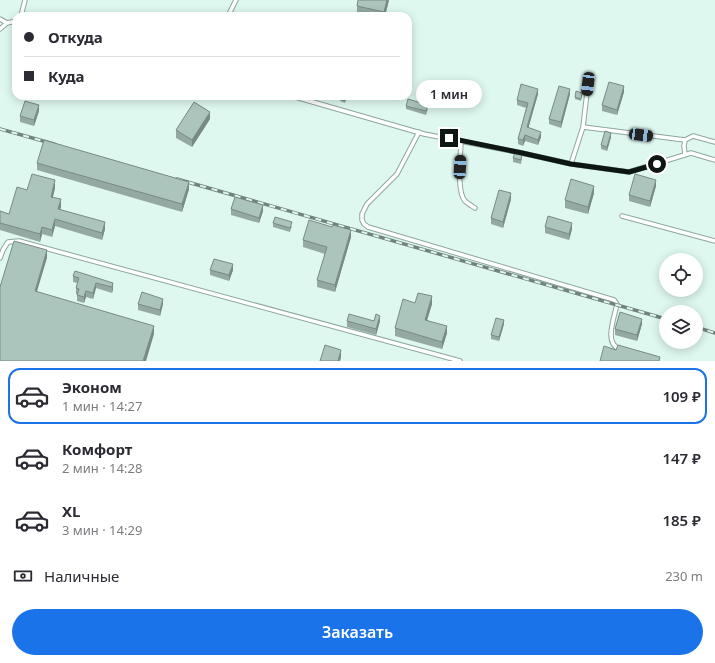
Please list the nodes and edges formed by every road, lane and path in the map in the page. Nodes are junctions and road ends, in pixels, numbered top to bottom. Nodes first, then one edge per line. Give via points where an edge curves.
1 (25, 0) edge
2 (236, 0) edge
3 (21, 12) edge
4 (230, 12) edge
5 (0, 19) edge
6 (12, 22) edge
7 (8, 23) junction
8 (0, 29) edge
9 (588, 84) dead end
10 (306, 100) edge
11 (583, 127) junction
12 (419, 132) junction
13 (685, 140) junction
14 (461, 141) junction
15 (715, 142) edge
16 (685, 155) junction
17 (715, 160) edge
18 (571, 164) junction
19 (475, 208) dead end
20 (622, 216) dead end
21 (715, 241) edge
22 (0, 258) edge
23 (622, 350) edge
24 (460, 361) edge

1 - 3 lane
2 - 4 lane
5 - 7 lane
6 - 7 lane
7 - 8 lane
9 - 11 lane
10 - 12 lane
11 - 13 lane
11 - 18 lane
12 - 14 lane
12 - 23 lane via 397,174 367,204 362,214 364,224 614,300 617,304 610,338 613,345
13 - 15 lane via 693,136
13 - 16 lane
14 - 18 lane
14 - 19 lane via 459,180 464,200
16 - 17 lane via 691,153
16 - 18 lane via 629,172
20 - 21 lane
22 - 24 lane via 8,242 19,241

